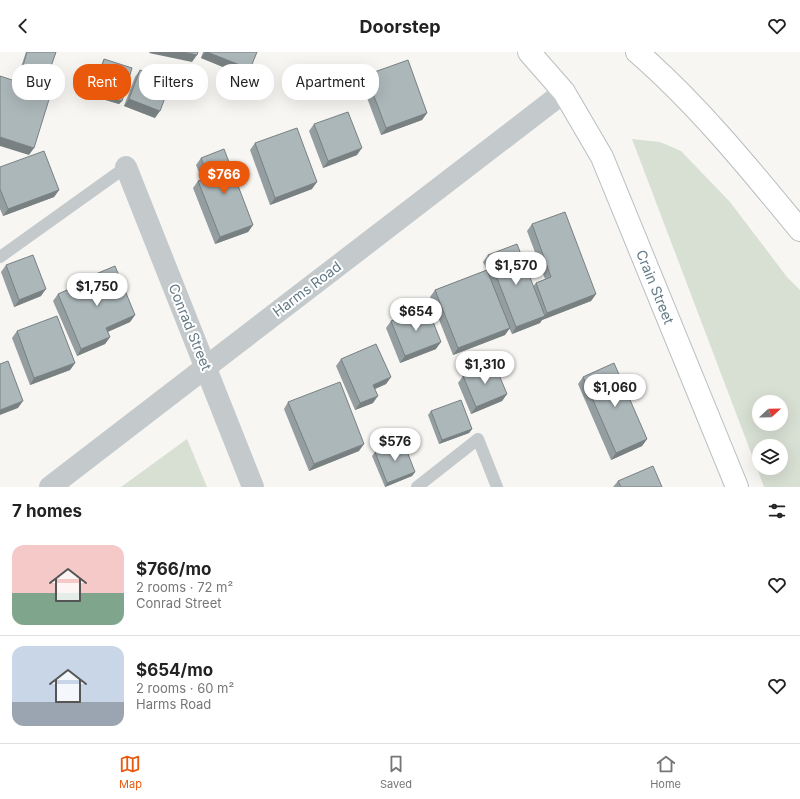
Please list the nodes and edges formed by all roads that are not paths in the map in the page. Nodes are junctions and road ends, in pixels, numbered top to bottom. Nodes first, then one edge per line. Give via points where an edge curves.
1 (529, 52) edge
2 (637, 52) edge
3 (564, 92) junction
4 (126, 167) joint
5 (800, 230) edge
6 (0, 258) edge
7 (206, 366) junction
8 (50, 487) edge
9 (253, 487) edge
10 (417, 487) edge
11 (497, 487) edge
12 (737, 487) edge

1 - 3 main road, Crain Street
2 - 5 main road via 664,75 726,141
3 - 7 street, Harms Road
3 - 12 main road, Crain Street via 602,157
4 - 6 lane
4 - 7 street, Conrad Street
7 - 8 street, Harms Road
7 - 9 street, Conrad Street
10 - 11 lane via 478,439

